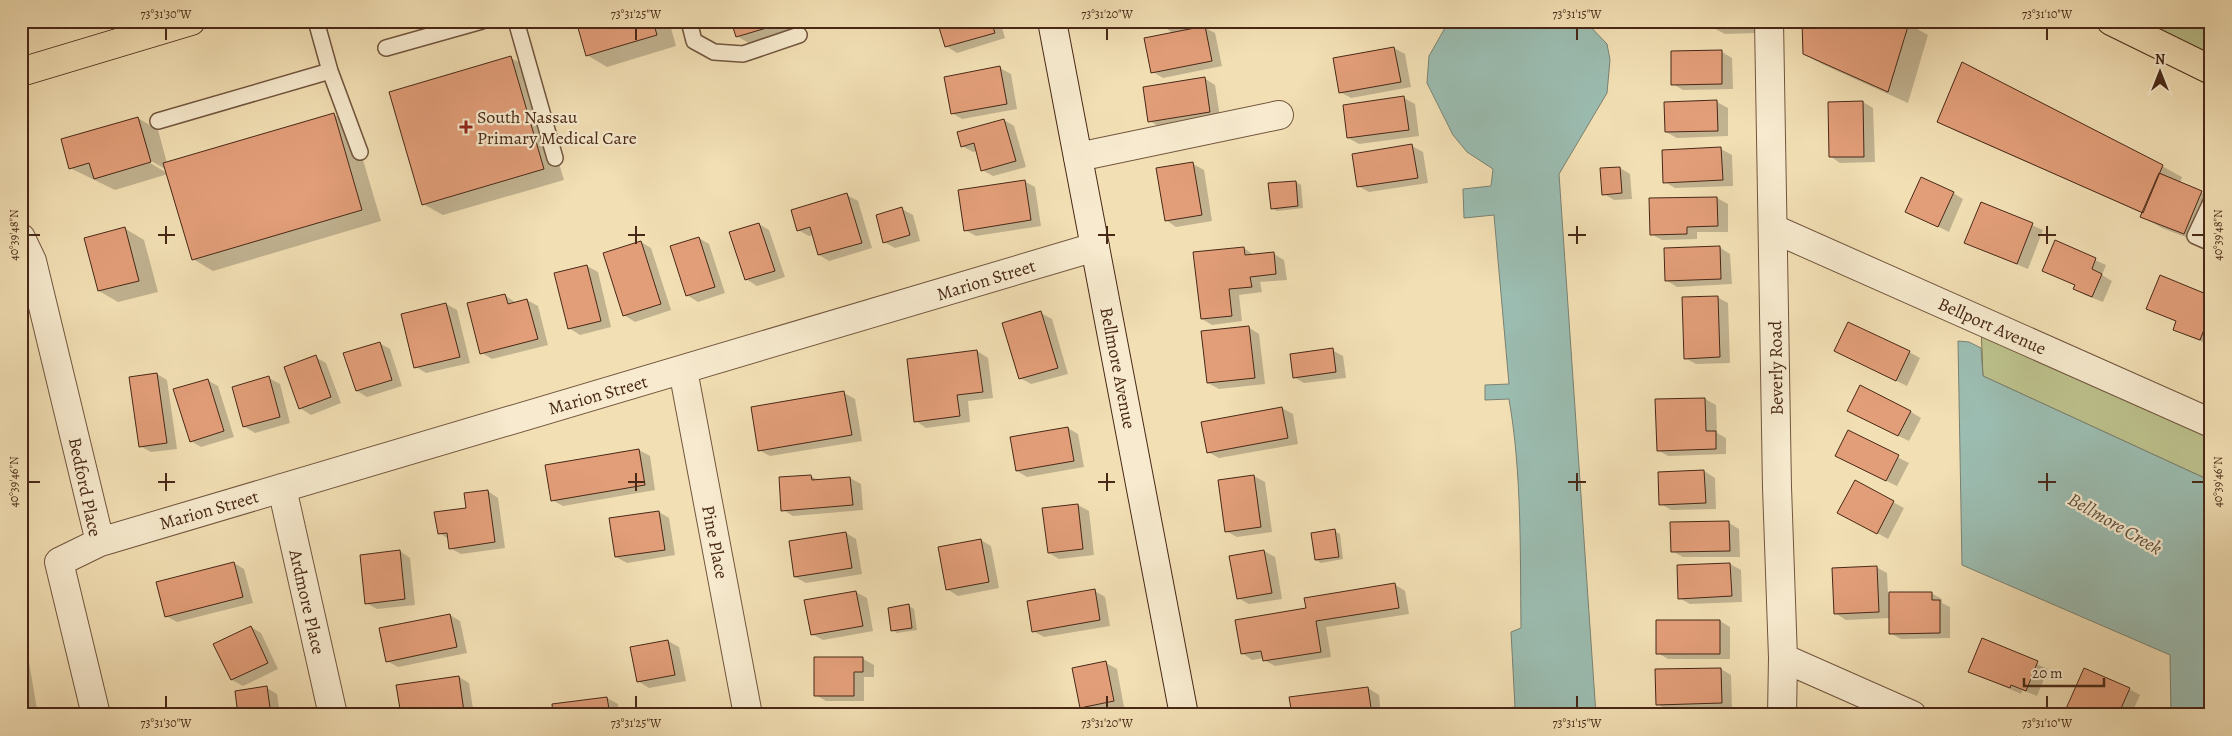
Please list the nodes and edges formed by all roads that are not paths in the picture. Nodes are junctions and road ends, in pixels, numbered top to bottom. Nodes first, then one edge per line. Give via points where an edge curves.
1 (191, 21) edge
2 (316, 21) edge
3 (482, 21) edge
4 (516, 21) edge
5 (690, 21) edge
6 (1052, 21) edge
7 (1769, 21) edge
8 (2110, 21) edge
9 (799, 35) dead end
10 (386, 48) dead end
11 (2211, 70) edge
12 (330, 71) junction
13 (21, 72) edge
14 (1279, 115) dead end
15 (158, 121) dead end
16 (360, 152) dead end
17 (1078, 157) junction
18 (555, 158) dead end
19 (2211, 202) edge
20 (1774, 229) junction
21 (21, 238) edge
22 (2211, 243) edge
23 (1095, 247) junction
24 (682, 370) junction
25 (2211, 424) edge
26 (282, 488) junction
27 (100, 542) junction
28 (1783, 658) junction
29 (96, 715) edge
30 (333, 715) edge
31 (748, 715) edge
32 (1184, 715) edge
33 (1782, 715) edge
34 (1912, 715) edge

1 - 13 main road
2 - 12 lane
3 - 10 lane
4 - 18 lane
5 - 9 lane via 694,41 714,52 743,54
6 - 17 street, Bellmore Avenue
7 - 20 street, Beverly Road
8 - 11 main road
12 - 15 lane
12 - 16 lane
14 - 17 street
17 - 23 street, Bellmore Avenue
19 - 22 lane via 2195,236
20 - 25 street, Bellport Avenue
20 - 28 street, Beverly Road
21 - 27 street, Bedford Place via 32,261
23 - 24 street, Marion Street
23 - 32 street, Bellmore Avenue
24 - 26 street, Marion Street
24 - 31 street, Pine Place
26 - 27 street, Marion Street
26 - 30 street, Ardmore Place
27 - 29 street, Bedford Place via 59,562
28 - 33 street, Beverly Road
28 - 34 street

